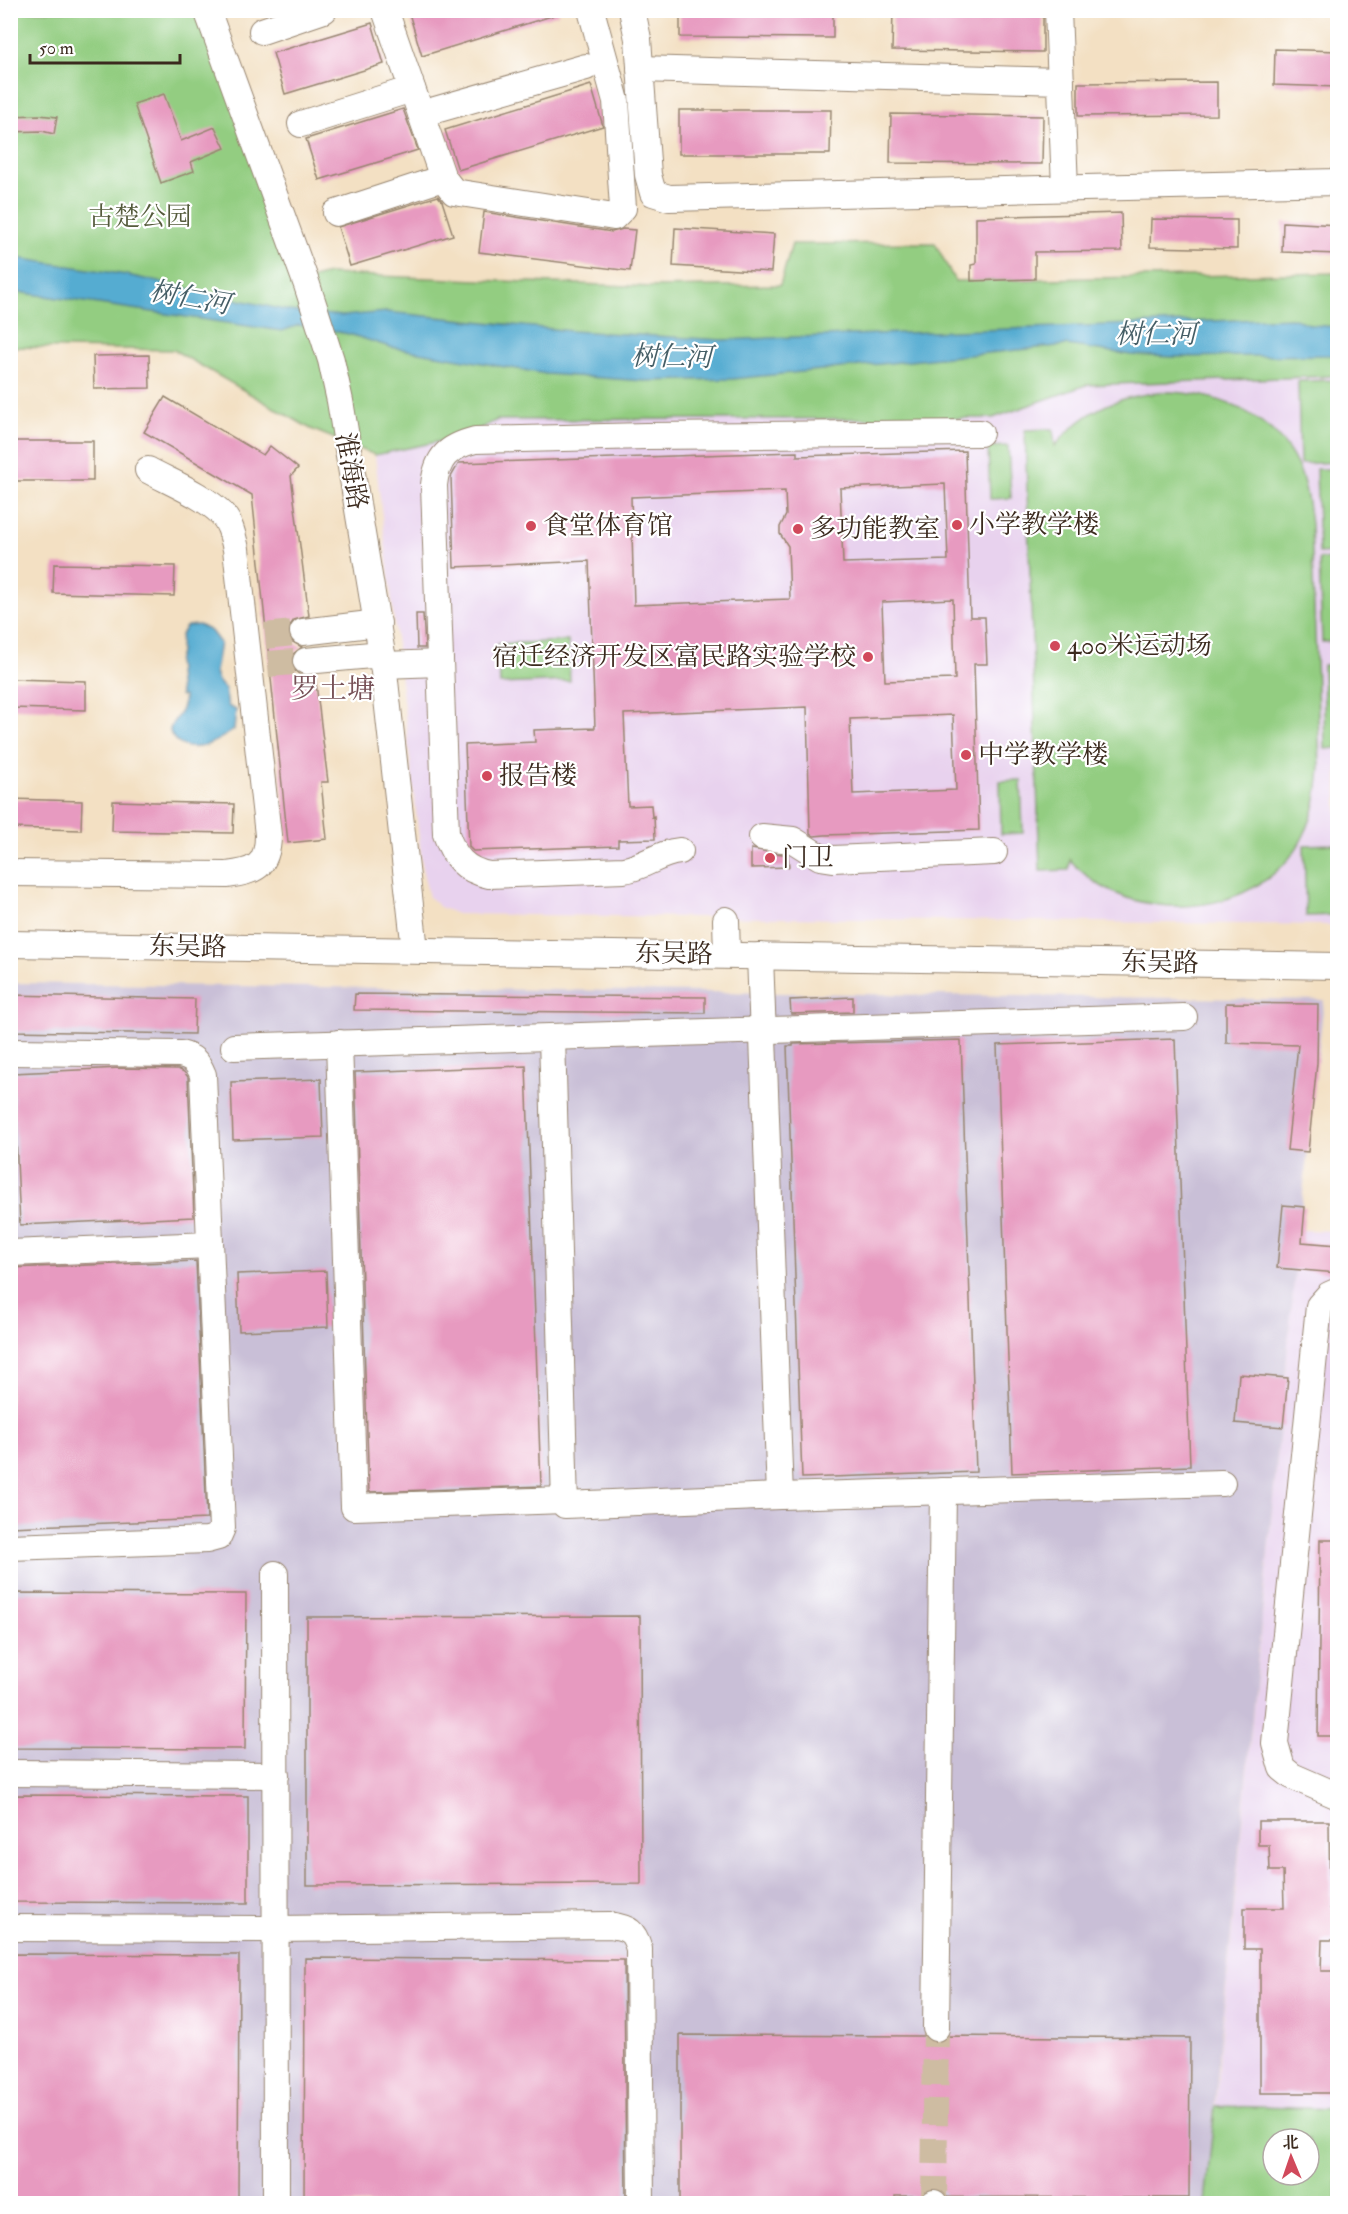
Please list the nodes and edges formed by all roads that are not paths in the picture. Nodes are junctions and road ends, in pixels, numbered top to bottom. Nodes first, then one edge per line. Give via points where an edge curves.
1 (207, 10) edge
2 (324, 10) edge
3 (385, 10) edge
4 (591, 10) edge
5 (632, 10) edge
6 (1058, 10) edge
7 (262, 31) dead end
8 (586, 66) dead end
9 (640, 69) junction
10 (1061, 81) junction
11 (412, 88) junction
12 (421, 114) junction
13 (301, 124) dead end
14 (443, 178) junction
15 (1338, 182) edge
16 (1065, 188) junction
17 (336, 213) dead end
18 (980, 433) dead end
19 (148, 470) dead end
20 (378, 623) junction
21 (303, 632) tunnel mouth
22 (382, 659) junction
23 (306, 661) tunnel mouth
24 (440, 663) junction
25 (762, 837) dead end
26 (680, 851) dead end
27 (994, 852) dead end
28 (10, 873) edge
29 (726, 920) dead end
30 (10, 944) edge
31 (414, 950) junction
32 (727, 955) junction
33 (760, 956) junction
34 (1338, 966) edge
35 (1184, 1017) dead end
36 (763, 1030) junction
37 (552, 1037) junction
38 (339, 1043) junction
39 (234, 1047) dead end
40 (10, 1052) edge
41 (210, 1245) junction
42 (10, 1253) edge
43 (1338, 1291) edge
44 (1222, 1483) dead end
45 (943, 1491) junction
46 (780, 1496) junction
47 (565, 1500) junction
48 (10, 1547) edge
49 (275, 1574) dead end
50 (10, 1773) edge
51 (276, 1775) junction
52 (1338, 1796) edge
53 (10, 1928) edge
54 (276, 1929) junction
55 (936, 2028) tunnel mouth
56 (276, 2204) edge
57 (641, 2204) edge

1 - 20 street, 淮海路 via 331,360
2 - 7 street
3 - 11 street
4 - 14 street via 616,101 623,208 614,217 454,192
5 - 9 street
6 - 10 street
8 - 12 street
9 - 10 street
9 - 16 street via 648,176 653,193 669,198
10 - 16 street
11 - 12 street
11 - 13 street
12 - 14 street
14 - 17 street
15 - 16 street
18 - 24 street via 646,436 463,443 439,461 435,472
19 - 28 street via 204,501 222,514 231,529 255,638 268,853 258,866 227,875
20 - 21 street
20 - 22 street, 淮海路
22 - 23 street
22 - 24 street
22 - 31 street, 淮海路
24 - 26 street via 446,834 452,851 464,866 489,875 624,870 667,852
25 - 27 street via 793,840 820,857 833,859
29 - 32 street
30 - 31 street, 东吴路
31 - 32 street, 东吴路
32 - 33 street, 东吴路
33 - 34 street, 东吴路
33 - 36 street
35 - 36 street
36 - 37 street
36 - 46 street
37 - 38 street
37 - 47 street
38 - 39 street
38 - 47 street via 354,1508
40 - 41 street via 191,1056 203,1075
41 - 42 street
41 - 48 street via 222,1528 218,1537
43 - 52 street via 1319,1306 1275,1743 1282,1768
44 - 45 street
45 - 46 street
45 - 55 street
46 - 47 street via 565,1505
49 - 51 street
50 - 51 street
51 - 54 street
53 - 54 street
54 - 56 street
54 - 57 street via 625,1927 635,1937 639,1949

